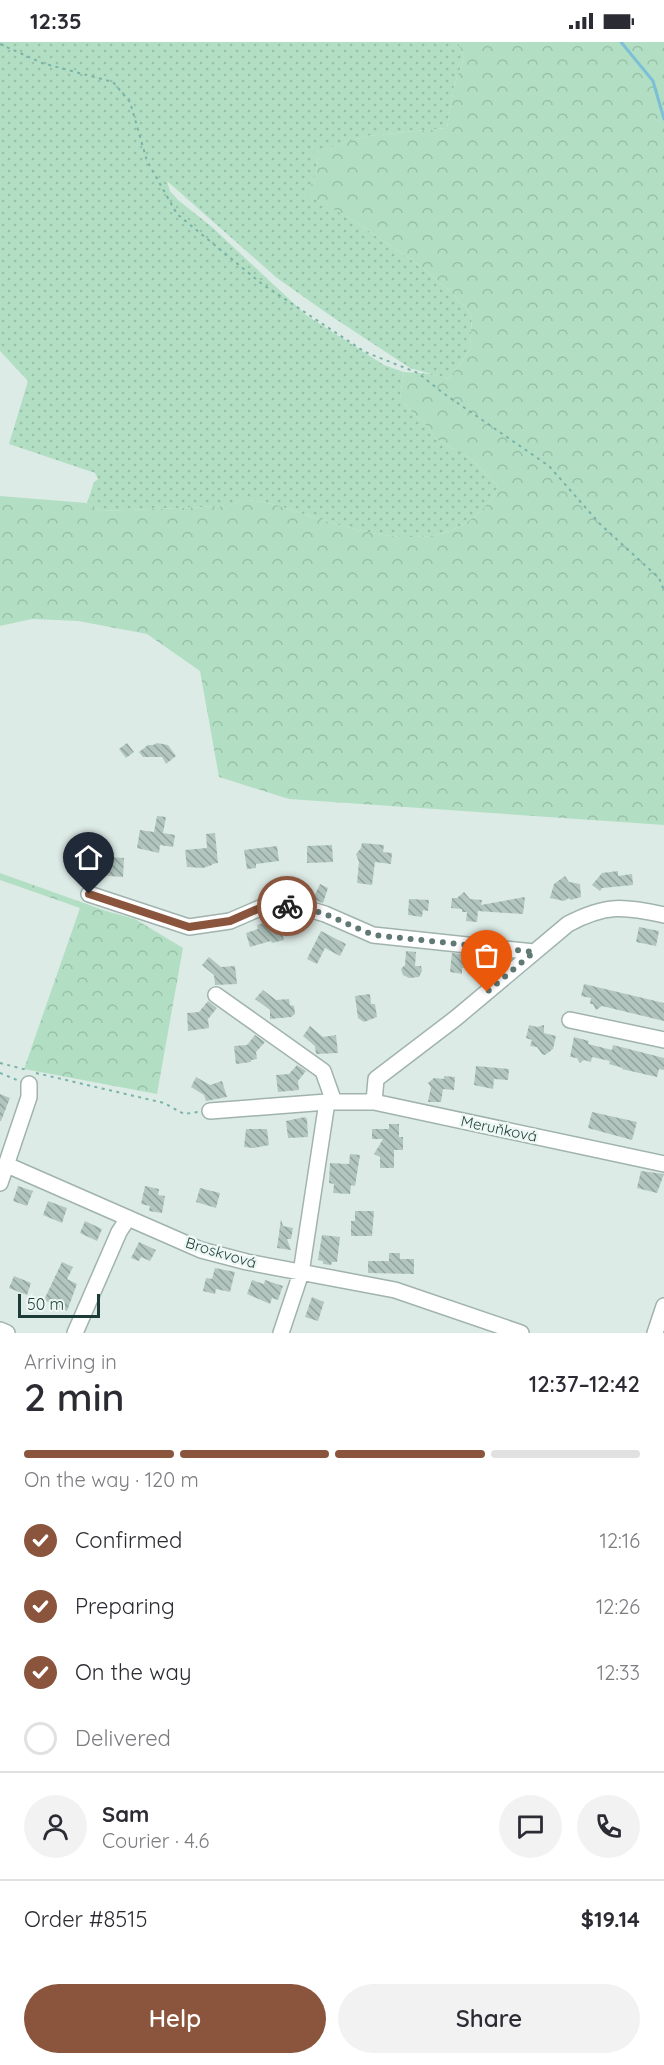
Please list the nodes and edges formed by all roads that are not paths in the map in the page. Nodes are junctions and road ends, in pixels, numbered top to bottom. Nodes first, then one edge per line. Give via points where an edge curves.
1 (89, 894) dead end
2 (664, 915) edge
3 (534, 952) junction
4 (216, 995) dead end
5 (570, 1020) dead end
6 (664, 1040) edge
7 (28, 1084) road end
8 (330, 1102) junction
9 (374, 1102) junction
10 (210, 1111) road end
11 (664, 1164) edge
12 (7, 1165) junction
13 (0, 1183) edge
14 (128, 1218) junction
15 (301, 1273) junction
16 (663, 1310) edge
17 (0, 1330) edge
18 (7, 1333) edge
19 (75, 1333) edge
20 (281, 1333) edge
21 (521, 1333) edge
22 (655, 1333) edge

1 - 3 street via 189,927 230,921 260,908 295,905 373,935
2 - 3 street via 633,908 587,914
3 - 9 street via 376,1079
4 - 8 street via 323,1071
5 - 6 street
7 - 12 street via 29,1097
8 - 9 street, Meruňková
8 - 10 street, Meruňková
8 - 15 street
9 - 11 street, Meruňková
12 - 13 street
12 - 14 street, Broskvová
14 - 15 street, Broskvová via 201,1250
14 - 19 street
15 - 20 street
15 - 21 street, Broskvová via 411,1295
16 - 22 street
17 - 18 street

